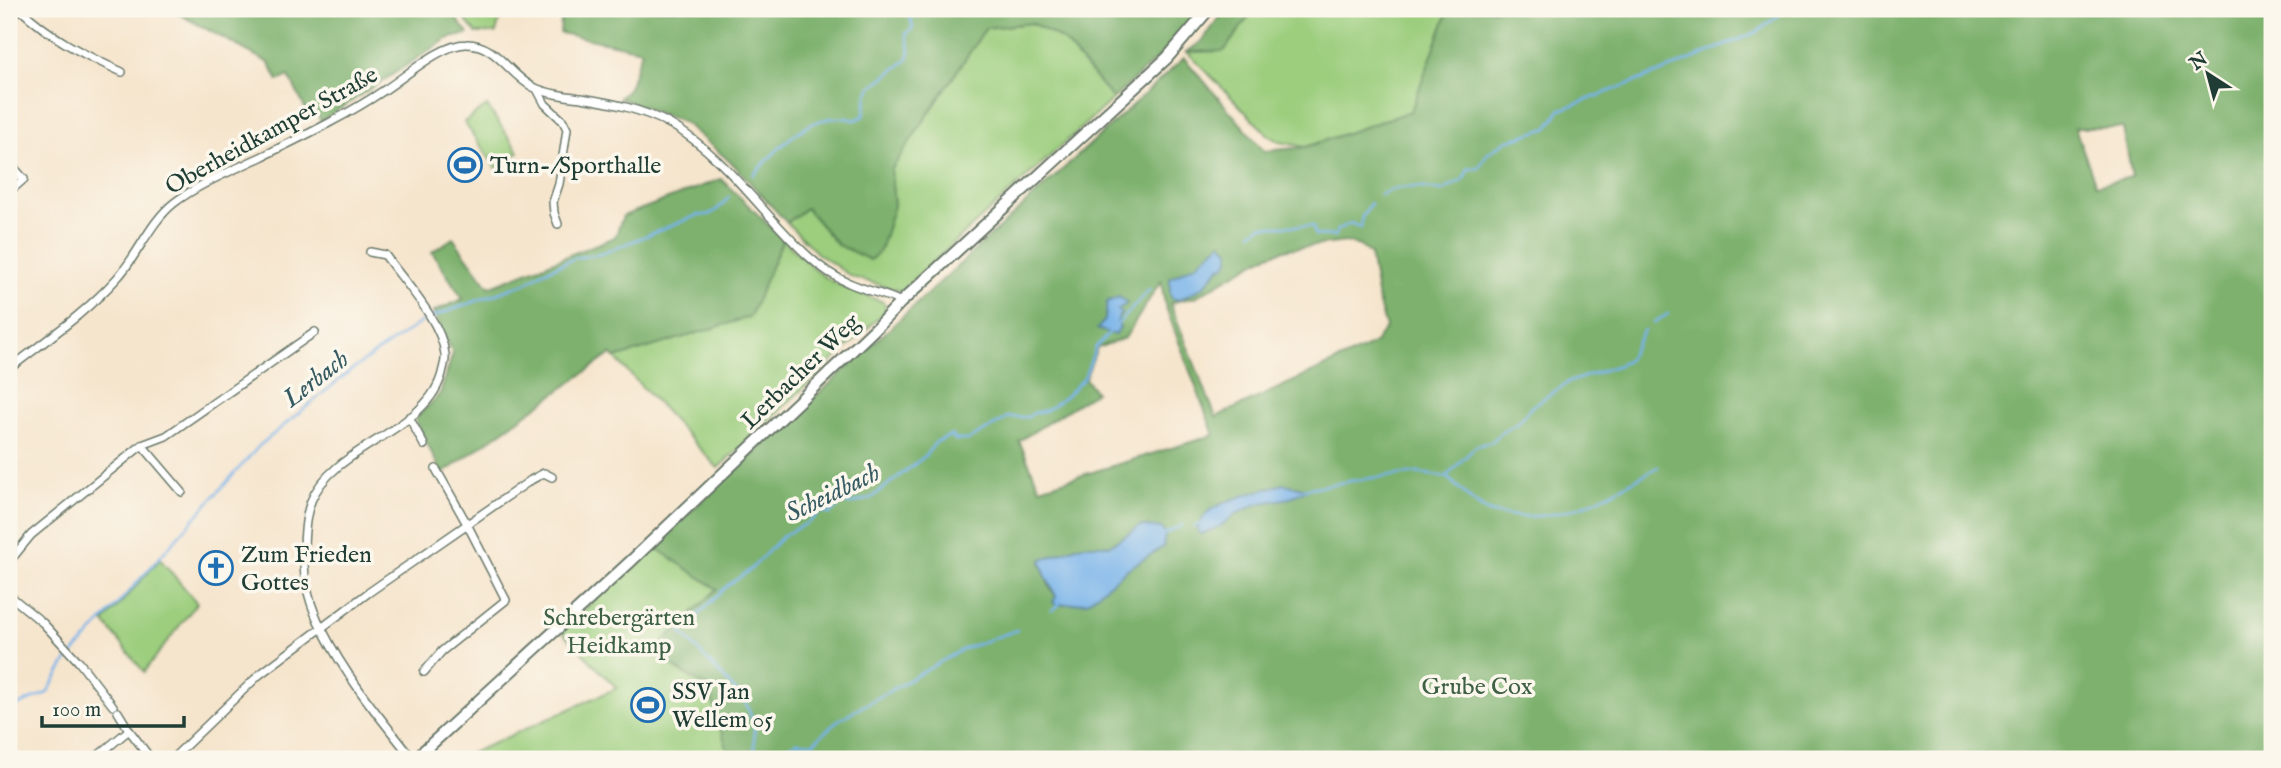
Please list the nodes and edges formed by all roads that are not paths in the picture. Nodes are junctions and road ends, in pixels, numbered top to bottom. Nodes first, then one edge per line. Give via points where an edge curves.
1 (20, 9) edge
2 (1209, 9) edge
3 (122, 72) dead end
4 (537, 89) junction
5 (9, 162) edge
6 (9, 192) edge
7 (558, 224) dead end
8 (370, 252) dead end
9 (901, 302) junction
10 (315, 332) dead end
11 (9, 369) edge
12 (409, 417) junction
13 (142, 445) junction
14 (424, 445) dead end
15 (436, 469) dead end
16 (552, 477) dead end
17 (182, 492) dead end
18 (467, 524) junction
19 (12, 552) edge
20 (9, 562) edge
21 (9, 595) edge
22 (321, 628) junction
23 (424, 672) dead end
24 (129, 730) junction
25 (94, 759) edge
26 (151, 759) edge
27 (172, 759) edge
28 (414, 759) edge

1 - 3 street via 53,37
2 - 9 street, Lerbacher Weg via 1167,58
4 - 7 street via 567,129 553,202
4 - 9 street, Oberheidkamper Straße via 619,105 669,124 711,154 829,273
4 - 11 street, Oberheidkamper Straße via 479,45 447,48 318,130 187,194 165,212 106,290
5 - 6 street via 24,179
8 - 12 street via 385,256 429,315 446,355 441,382
9 - 28 street, Lerbacher Weg via 620,571
10 - 13 street via 166,436
12 - 14 street
12 - 22 street via 340,467 311,500 303,566
13 - 17 street
13 - 19 street
15 - 18 street
16 - 18 street via 544,473 531,480
18 - 22 street
18 - 23 street via 506,600 442,651
19 - 20 street
21 - 24 street via 69,651
22 - 27 street via 259,675
22 - 28 street via 355,686
24 - 25 street
24 - 26 street

